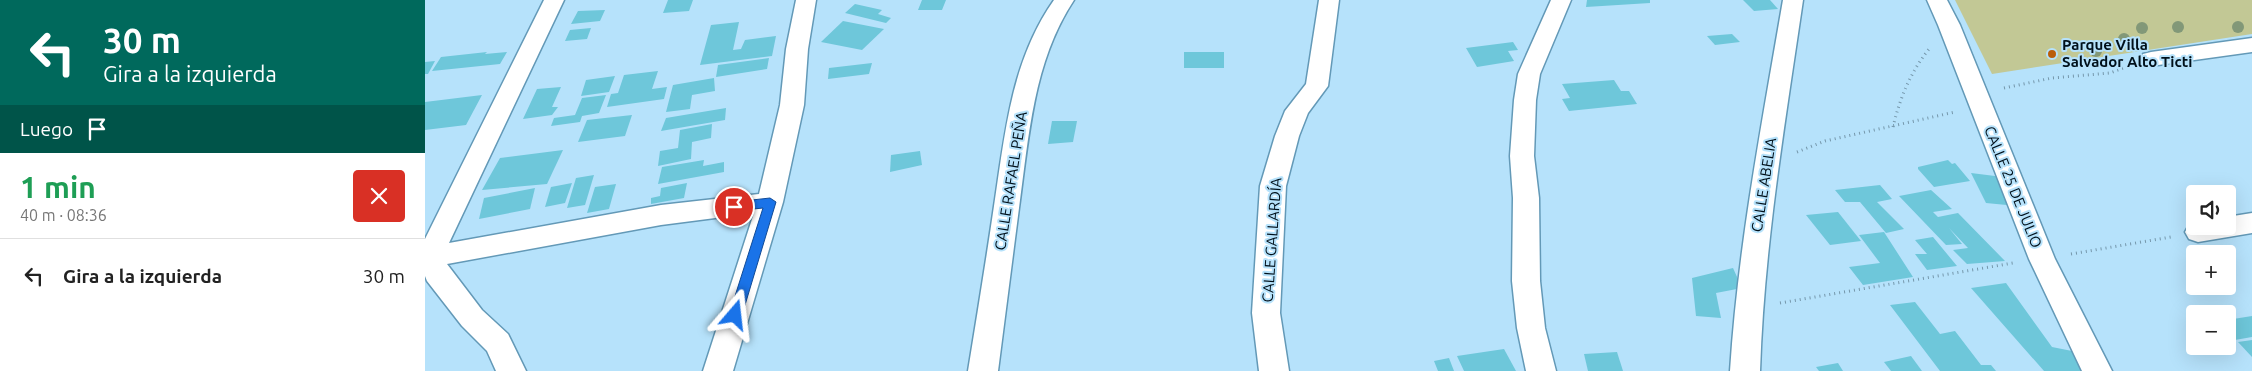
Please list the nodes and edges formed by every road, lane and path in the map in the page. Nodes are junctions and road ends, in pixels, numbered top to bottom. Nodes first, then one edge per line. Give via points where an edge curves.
1 (554, 0) edge
2 (806, 0) edge
3 (1064, 0) edge
4 (1329, 0) edge
5 (1561, 0) edge
6 (1793, 0) edge
7 (1937, 0) edge
8 (1949, 25) junction
9 (2252, 45) edge
10 (2151, 59) joint
11 (1975, 94) junction
12 (1893, 127) junction
13 (1768, 163) junction
14 (770, 202) junction
15 (2252, 223) edge
16 (2236, 226) edge
17 (2186, 234) edge
18 (2042, 258) junction
19 (427, 260) edge
20 (1748, 308) junction
21 (511, 371) edge
22 (718, 371) edge
23 (983, 371) edge
24 (1274, 371) edge
25 (1541, 371) edge
26 (1745, 371) edge
27 (2097, 371) edge

1 - 19 street
2 - 14 street via 792,105
3 - 23 street, CALLE RAFAEL PEÑA via 1055,10 1035,50 1018,127
4 - 24 street, CALLE GALLARDÍA via 1317,86 1297,111 1273,186 1266,313
5 - 25 street via 1529,74 1525,100 1522,156 1526,198 1525,282
6 - 13 street, CALLE ABELIA
7 - 8 street, CALLE 25 DE JULIO
8 - 11 street, CALLE 25 DE JULIO
8 - 12 path via 1915,64 1903,89
9 - 10 street
10 - 11 path via 2110,72 2052,78
11 - 12 path via 1958,111
11 - 18 street, CALLE 25 DE JULIO
12 - 13 path via 1825,141
13 - 20 street, CALLE ABELIA
14 - 19 street via 661,215
14 - 22 street
15 - 16 street
17 - 18 path
18 - 20 path
18 - 27 street, CALLE 25 DE JULIO
19 - 21 street via 472,318 498,342
20 - 26 street, CALLE ABELIA

